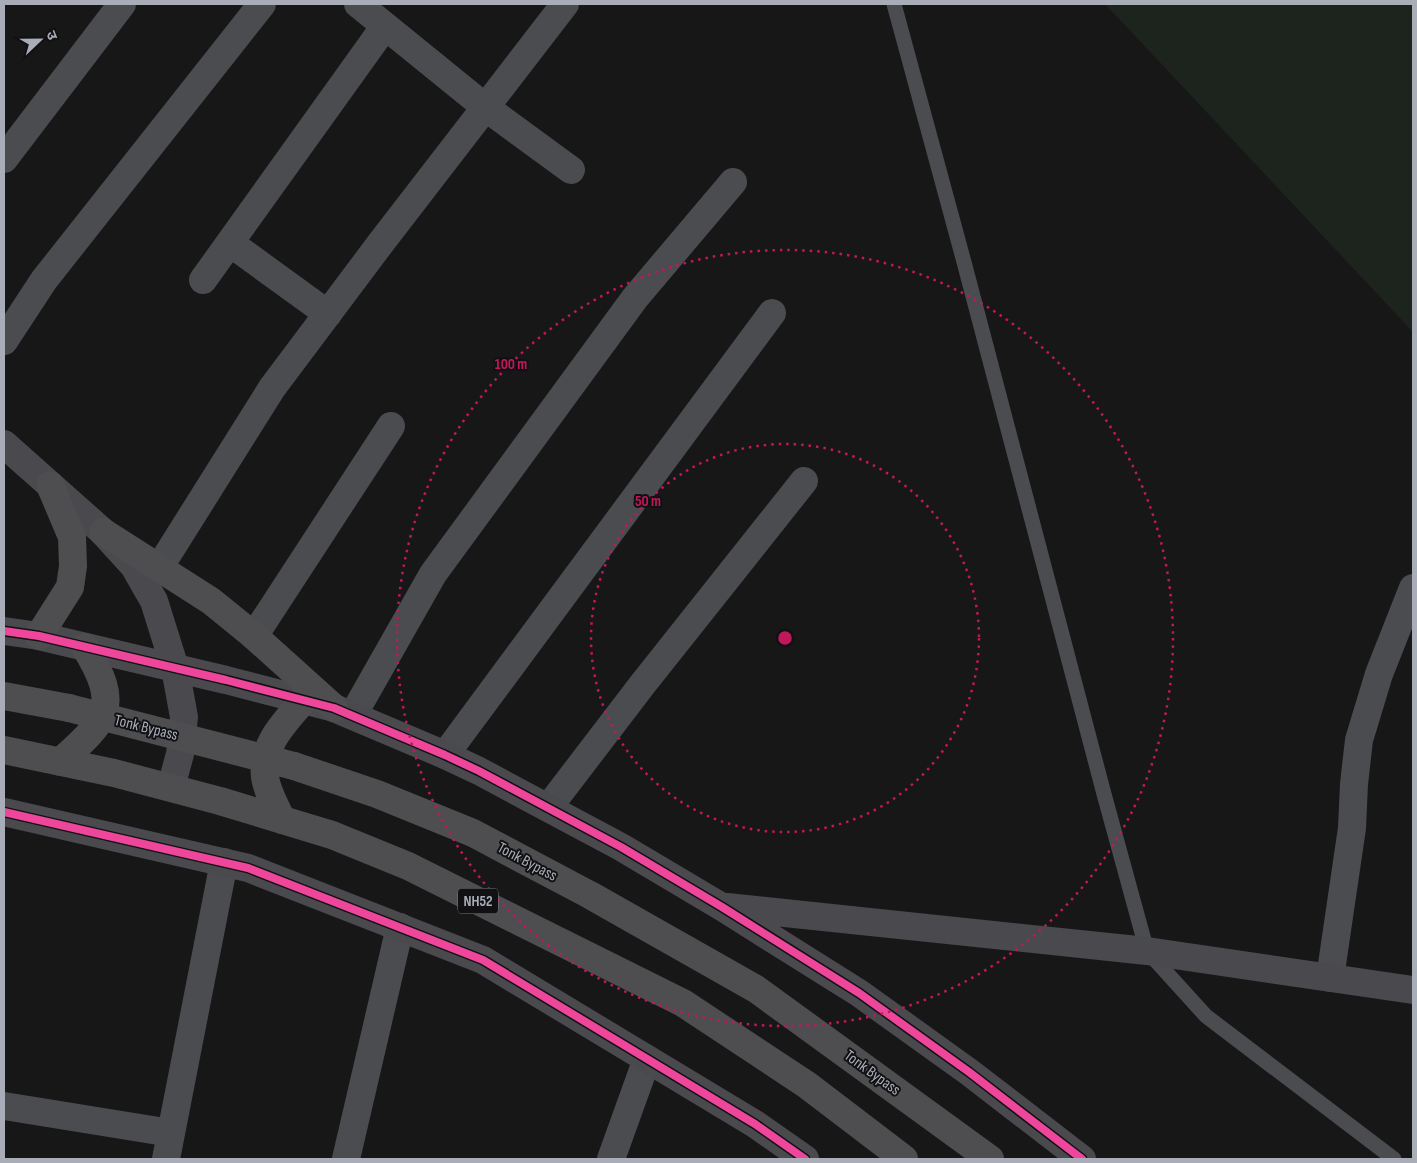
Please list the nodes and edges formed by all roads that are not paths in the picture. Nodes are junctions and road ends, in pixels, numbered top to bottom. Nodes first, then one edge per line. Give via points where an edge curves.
1 (122, 4) edge
2 (262, 4) edge
3 (358, 4) edge
4 (565, 4) edge
5 (894, 4) edge
6 (385, 26) junction
7 (485, 107) junction
8 (4, 159) edge
9 (571, 170) dead end
10 (733, 182) dead end
11 (230, 243) junction
12 (203, 280) dead end
13 (772, 313) dead end
14 (328, 314) junction
15 (4, 341) edge
16 (391, 426) dead end
17 (4, 444) edge
18 (804, 481) dead end
19 (50, 485) junction
20 (103, 532) junction
21 (159, 568) junction
22 (1413, 588) edge
23 (4, 631) edge
24 (39, 636) junction
25 (254, 636) junction
26 (85, 647) junction
27 (175, 668) junction
28 (4, 696) edge
29 (304, 700) junction
30 (343, 711) junction
31 (4, 750) edge
32 (445, 755) junction
33 (60, 762) junction
34 (171, 787) junction
35 (548, 808) junction
36 (4, 812) edge
37 (282, 820) junction
38 (224, 862) junction
39 (722, 907) junction
40 (400, 928) junction
41 (1147, 951) junction
42 (1330, 978) junction
43 (1413, 990) edge
44 (647, 1059) junction
45 (4, 1106) edge
46 (168, 1146) edge
47 (346, 1159) edge
48 (611, 1159) edge
49 (805, 1159) edge
50 (904, 1159) edge
51 (990, 1159) edge
52 (1082, 1159) edge
53 (1394, 1159) edge

1 - 8 street
2 - 15 street via 44,280
3 - 6 street
4 - 7 street
5 - 41 lane
6 - 7 street
6 - 11 street
7 - 9 street
7 - 14 street
10 - 30 street via 635,298 433,574
11 - 12 street
11 - 14 street
13 - 32 street
14 - 21 street via 272,388
16 - 25 street
17 - 19 street
18 - 35 street
19 - 20 street
19 - 24 highway via 72,537 73,566 70,587
20 - 21 highway
20 - 27 street via 134,566 154,601
21 - 25 highway via 210,601
22 - 42 street via 1379,674 1359,740 1352,828
23 - 24 street
24 - 26 street
25 - 30 highway
26 - 27 street
26 - 33 highway via 106,690 105,706 99,724
27 - 29 street
27 - 34 street via 184,717 180,754
28 - 51 highway, Tonk Bypass, bridge via 69,708 294,766 377,794 473,833 590,894 756,989
29 - 30 street
29 - 37 highway via 279,730 266,761 265,776
30 - 32 street
31 - 33 highway, NH52
32 - 35 street
33 - 34 highway, NH52
34 - 37 highway, NH52
35 - 39 street
36 - 38 street
37 - 50 highway, NH52 via 332,835 408,866 683,1003 807,1085
38 - 40 street via 248,868
38 - 46 street
39 - 41 street
39 - 52 street via 859,993
40 - 44 street via 483,960
40 - 47 street
41 - 42 street
41 - 53 lane via 1206,1016
42 - 43 street
44 - 48 street
44 - 49 street via 755,1124
45 - 46 street

